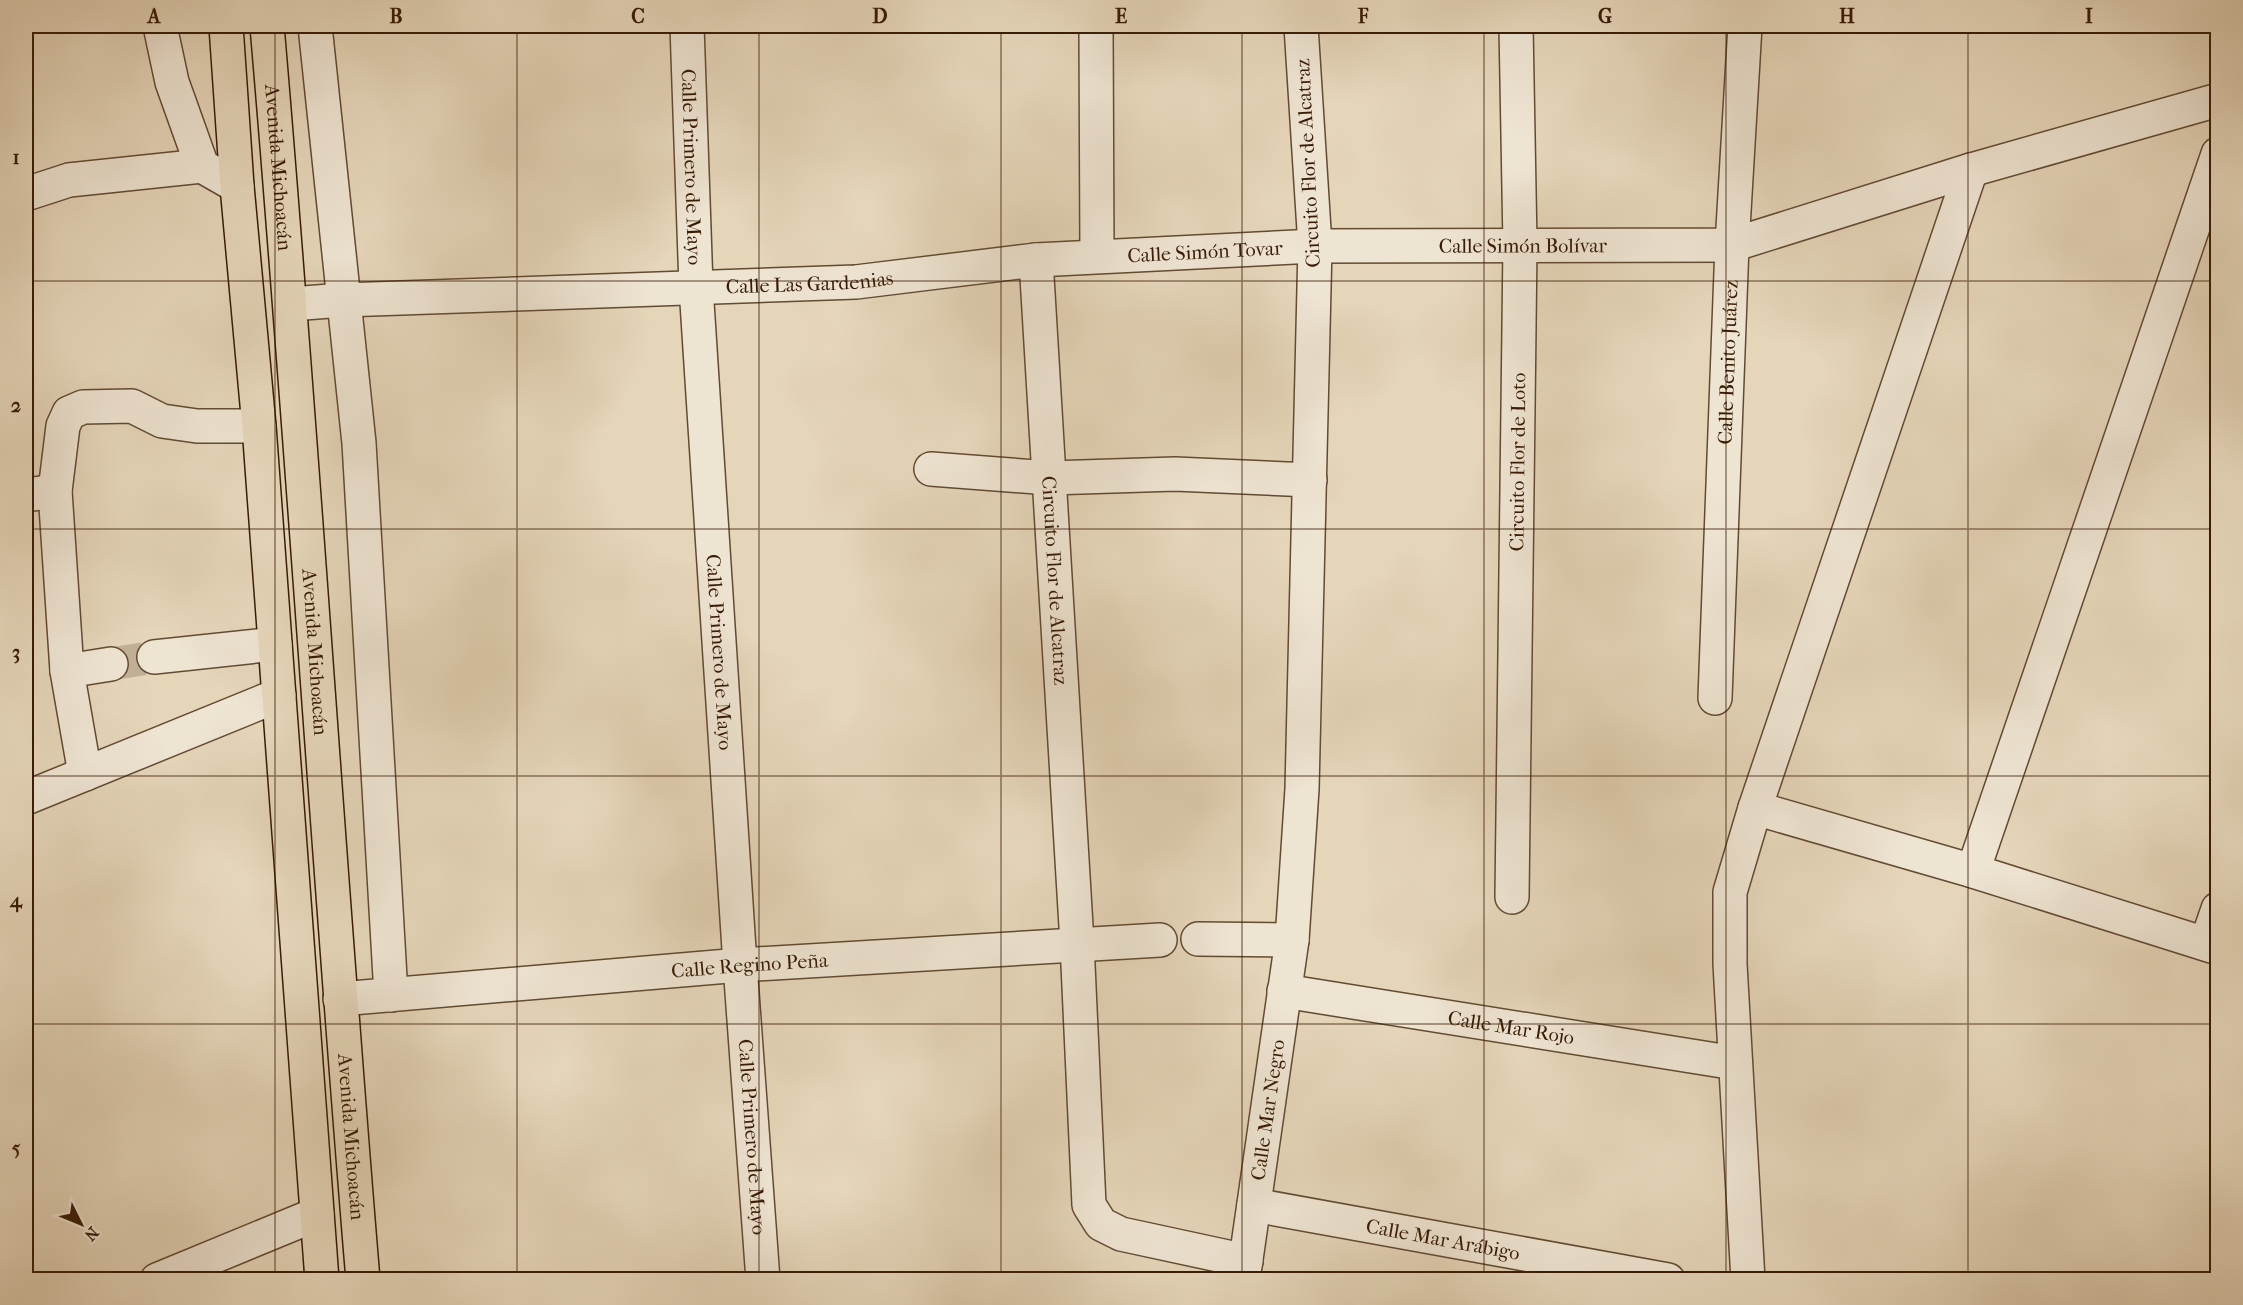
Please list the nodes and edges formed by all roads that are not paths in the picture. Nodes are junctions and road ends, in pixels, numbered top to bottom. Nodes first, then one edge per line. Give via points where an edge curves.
1 (160, 26) edge
2 (226, 26) edge
3 (267, 26) edge
4 (315, 26) edge
5 (687, 26) edge
6 (1096, 26) edge
7 (1301, 26) edge
8 (1516, 26) edge
9 (1745, 26) edge
10 (2217, 100) edge
11 (2217, 154) edge
12 (202, 166) junction
13 (1971, 170) junction
14 (237, 186) junction
15 (26, 194) edge
16 (1520, 245) junction
17 (1732, 245) junction
18 (1315, 246) junction
19 (1097, 256) junction
20 (1036, 260) junction
21 (696, 287) junction
22 (343, 300) junction
23 (291, 304) junction
24 (258, 426) junction
25 (931, 469) dead end
26 (1050, 478) junction
27 (1310, 480) junction
28 (40, 493) edge
29 (275, 644) junction
30 (153, 657) tunnel mouth
31 (111, 664) tunnel mouth
32 (68, 671) junction
33 (279, 695) junction
34 (1715, 698) dead end
35 (85, 774) junction
36 (26, 798) edge
37 (1755, 808) junction
38 (1973, 871) junction
39 (1512, 897) dead end
40 (2217, 909) edge
41 (1198, 939) dead end
42 (1160, 940) dead end
43 (1292, 940) junction
44 (1077, 944) junction
45 (2212, 946) edge
46 (740, 965) junction
47 (1284, 991) junction
48 (391, 995) junction
49 (340, 999) junction
50 (1736, 1063) junction
51 (1254, 1205) junction
52 (317, 1214) junction
53 (1244, 1270) edge
54 (157, 1280) edge
55 (322, 1280) edge
56 (363, 1280) edge
57 (763, 1280) edge
58 (1668, 1280) edge
59 (1748, 1280) edge

1 - 12 street via 172,82
2 - 14 main road, Avenida Michoacán
3 - 23 main road, Avenida Michoacán
4 - 22 street
5 - 21 street, Calle Primero de Mayo
6 - 19 street
7 - 18 street, Circuito Flor de Alcatraz
8 - 16 street, Circuito Flor de Loto
9 - 17 street, Calle Benito Juárez
10 - 13 street, Calle Simón Bolívar
11 - 38 street
12 - 14 street
12 - 15 street via 69,180
13 - 17 street, Calle Simón Bolívar
13 - 37 street
14 - 24 main road, Avenida Michoacán
16 - 17 street, Calle Simón Bolívar
16 - 18 street, Calle Simón Bolívar
16 - 39 street, Circuito Flor de Loto
17 - 34 street, Calle Benito Juárez
18 - 19 street, Calle Simón Tovar
18 - 27 street, Circuito Flor de Alcatraz
19 - 20 street, Calle Las Gardenias
20 - 21 street, Calle Las Gardenias via 856,282
20 - 26 street
21 - 22 street, Calle Las Gardenias
21 - 46 street, Calle Primero de Mayo
22 - 23 street, Calle Las Gardenias
22 - 48 street via 359,443
23 - 49 main road, Avenida Michoacán
24 - 28 street via 197,426 162,421 132,406 83,407 69,412
24 - 29 main road, Avenida Michoacán
25 - 26 street
26 - 27 street, Circuito Flor de Alcatraz via 1175,474
26 - 44 street, Circuito Flor de Alcatraz
27 - 43 street, Circuito Flor de Alcatraz via 1302,789
28 - 32 street
29 - 30 street
29 - 33 main road, Avenida Michoacán
31 - 32 street
32 - 35 street
33 - 35 street
33 - 52 main road, Avenida Michoacán
35 - 36 street
37 - 38 street
37 - 50 street via 1730,892
38 - 45 street
40 - 45 street
41 - 43 street
42 - 44 street, Calle Regino Peña
43 - 47 street, Calle Mar Negro
44 - 46 street, Calle Regino Peña
44 - 53 street, Circuito Flor de Alcatraz via 1089,1205 1101,1224 1121,1234
46 - 48 street, Calle Regino Peña
46 - 57 street, Calle Primero de Mayo
47 - 50 street, Calle Mar Rojo
47 - 51 street, Calle Mar Negro
48 - 49 street, Calle Regino Peña
49 - 56 main road, Avenida Michoacán
50 - 59 street
51 - 53 street, Calle Mar Negro
51 - 58 street, Calle Mar Arábigo
52 - 54 street
52 - 55 main road, Avenida Michoacán

